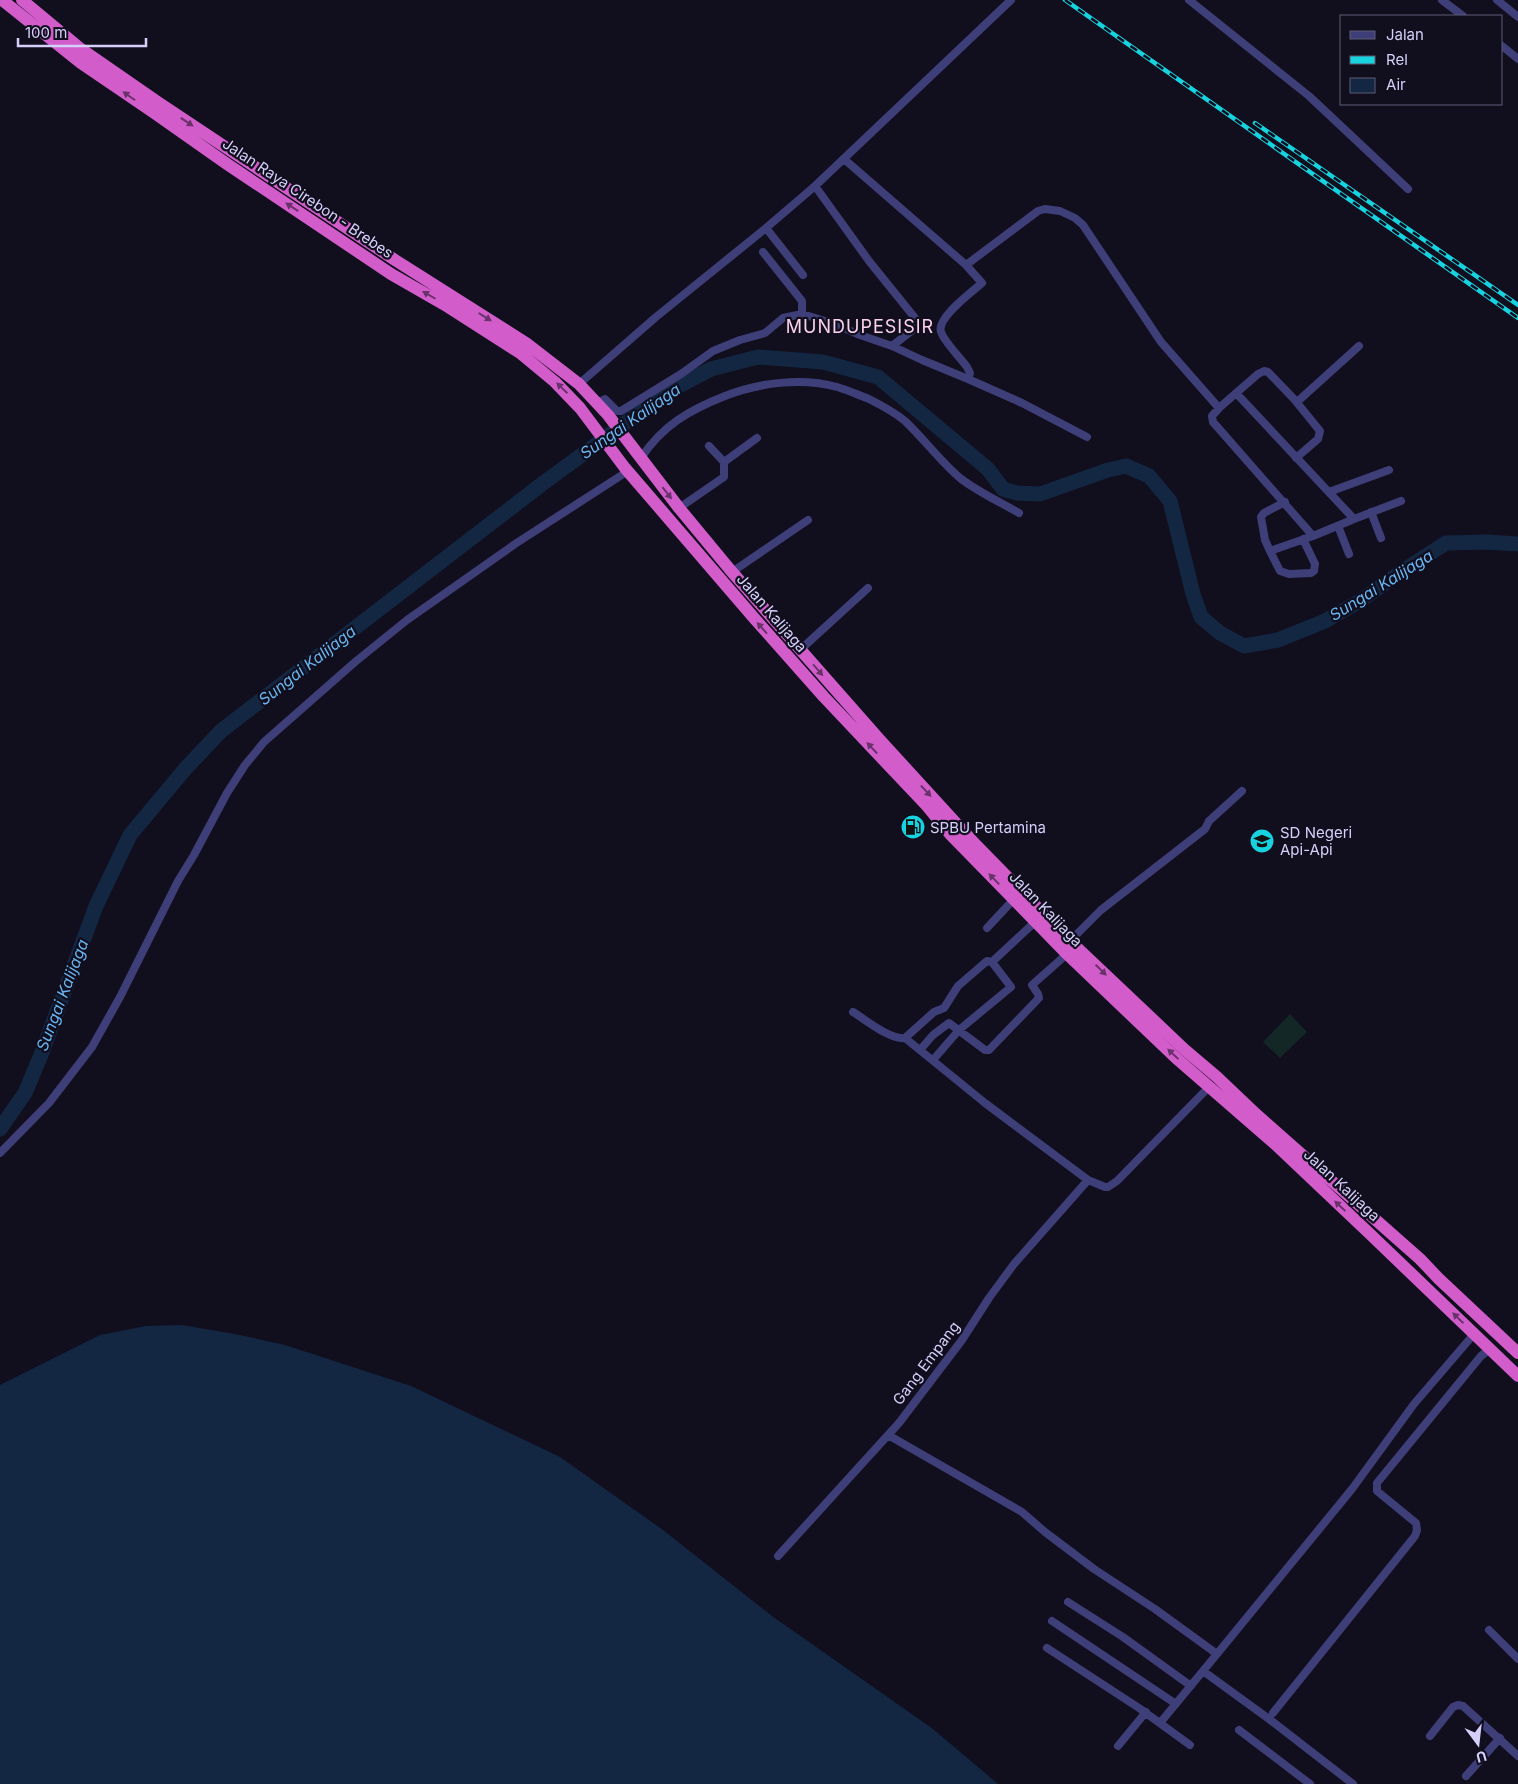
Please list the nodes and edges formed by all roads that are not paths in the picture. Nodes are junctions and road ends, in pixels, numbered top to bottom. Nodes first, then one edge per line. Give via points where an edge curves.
1 (22, 0) edge
2 (1011, 0) edge
3 (1189, 0) edge
4 (1442, 0) edge
5 (1497, 0) edge
6 (7, 1) edge
7 (1462, 15) edge
8 (1518, 17) edge
9 (1503, 47) edge
10 (1518, 59) edge
11 (156, 107) junction
12 (844, 159) junction
13 (815, 186) junction
14 (1408, 189) dead end
15 (766, 228) junction
16 (763, 252) dead end
17 (966, 265) junction
18 (803, 276) dead end
19 (802, 314) junction
20 (892, 346) junction
21 (1359, 346) dead end
22 (968, 379) junction
23 (579, 384) junction
24 (1236, 393) junction
25 (1297, 402) junction
26 (597, 404) junction
27 (1219, 408) junction
28 (608, 415) joint
29 (592, 426) joint
30 (1087, 437) dead end
31 (757, 438) dead end
32 (709, 446) dead end
33 (639, 456) junction
34 (1296, 458) junction
35 (724, 462) junction
36 (627, 470) junction
37 (1390, 470) dead end
38 (1328, 492) junction
39 (1401, 501) dead end
40 (1285, 502) junction
41 (679, 508) junction
42 (1371, 512) junction
43 (1019, 513) dead end
44 (1354, 519) junction
45 (808, 520) dead end
46 (1338, 526) junction
47 (1313, 536) junction
48 (1381, 538) dead end
49 (1304, 539) junction
50 (1270, 550) junction
51 (1349, 554) dead end
52 (732, 572) junction
53 (868, 588) dead end
54 (800, 650) junction
55 (1242, 791) dead end
56 (1014, 899) junction
57 (1036, 921) junction
58 (986, 928) dead end
59 (1070, 941) junction
60 (1067, 954) junction
61 (992, 962) junction
62 (853, 1012) dead end
63 (959, 1030) junction
64 (905, 1038) junction
65 (920, 1050) junction
66 (933, 1060) junction
67 (1209, 1087) junction
68 (0, 1153) edge
69 (1088, 1180) junction
70 (1474, 1334) junction
71 (1490, 1349) junction
72 (1518, 1353) edge
73 (1517, 1372) edge
74 (888, 1435) junction
75 (778, 1556) dead end
76 (1068, 1602) dead end
77 (1052, 1620) dead end
78 (1489, 1630) dead end
79 (1047, 1648) dead end
80 (1217, 1654) junction
81 (1518, 1659) edge
82 (1203, 1671) junction
83 (1191, 1686) junction
84 (1176, 1704) junction
85 (1146, 1712) junction
86 (1273, 1713) dead end
87 (1160, 1723) junction
88 (1239, 1730) dead end
89 (1430, 1736) dead end
90 (1500, 1738) junction
91 (1190, 1745) dead end
92 (1118, 1746) dead end
93 (1518, 1756) edge
94 (1466, 1776) dead end
95 (1310, 1784) edge
96 (1353, 1784) edge

1 - 11 highway, Jalan Raya Cirebon - Brebes
2 - 12 street
3 - 14 street via 1310,96
4 - 7 street
5 - 8 street
11 -> 6 highway, Jalan Raya Cirebon - Brebes via 80,63
9 - 10 street
11 -> 23 highway, Jalan Raya Cirebon - Brebes via 526,343
29 -> 11 highway, Jalan Raya Cirebon - Brebes via 567,394 520,353 391,274 234,169
12 - 13 street
12 - 17 street
13 - 15 street
13 - 20 street via 919,323
15 - 18 street
15 - 23 street
16 - 19 street via 802,301
17 - 22 street via 982,283 945,316 941,329 968,367
17 - 27 street via 1038,211 1054,210 1075,218 1084,225 1161,342
19 - 20 street
19 - 26 street via 783,318 765,333 712,351 620,411 605,399
20 - 22 street
21 - 25 street
22 - 30 street
23 - 26 highway, Jalan Raya Cirebon - Brebes
24 - 25 street via 1266,371
24 - 27 street
24 - 34 street
25 - 34 street via 1320,434
26 - 28 highway, Jalan Raya Cirebon - Brebes
27 - 40 street via 1212,417 1213,422
28 - 33 highway, Jalan Kalijaga
29 - 36 highway, Jalan Kalijaga
31 - 35 street
32 - 35 street
33 -> 41 highway, Jalan Kalijaga
33 - 43 street via 666,428 724,396 764,385 823,384 852,392 893,412 958,477
34 - 38 street
35 - 41 street via 724,477
56 -> 36 highway, Jalan Kalijaga via 818,690
36 - 68 street via 407,620 264,742 244,765 227,793 92,1047 49,1103
37 - 38 street
38 - 44 street
39 - 42 street
40 - 47 street
40 - 50 street via 1261,517
41 - 52 highway, Jalan Kalijaga
42 - 44 street
42 - 48 street
44 - 46 street
45 - 52 street
46 - 47 street
46 - 51 street
47 - 49 street
49 - 50 street
49 - 50 street via 1315,564 1311,573 1292,574 1278,570
52 - 54 highway, Jalan Kalijaga
53 - 54 street
54 -> 59 highway, Jalan Kalijaga via 934,799
55 - 59 street via 1209,822 1205,830 1101,910
56 - 57 highway, Jalan Kalijaga
56 - 58 street
57 - 60 highway, Jalan Kalijaga
57 - 61 street
59 -> 72 highway, Jalan Kalijaga via 1256,1115 1420,1259
60 - 63 street via 1032,985 1039,998 988,1050
67 -> 60 highway, Jalan Kalijaga
61 - 63 street via 1011,987
61 - 64 street via 987,960 954,990 944,1008 934,1012
62 - 64 street via 896,1038
63 - 65 street via 947,1024
63 - 66 street
64 - 65 street
65 - 66 street
66 - 69 street via 1027,1136
67 - 69 street via 1117,1181 1104,1187
70 -> 67 highway, Jalan Kalijaga via 1274,1144
69 - 74 street, Gang Empang via 1014,1264 962,1340
70 - 71 highway, Jalan Kalijaga
70 - 80 street via 1414,1404 1352,1489
71 - 73 highway, Jalan Kalijaga
71 - 86 street via 1377,1483 1377,1491 1416,1523 1415,1536
74 - 75 street, Gang Empang
74 - 80 street via 1022,1512 1094,1569
76 - 83 street
77 - 84 street
78 - 81 street
79 - 85 street
80 - 82 street
82 - 83 street
82 - 96 street
83 - 84 street
84 - 87 street
85 - 87 street
85 - 92 street
87 - 91 street
88 - 95 street
89 - 90 street via 1458,1705
90 - 93 street
90 - 94 street

